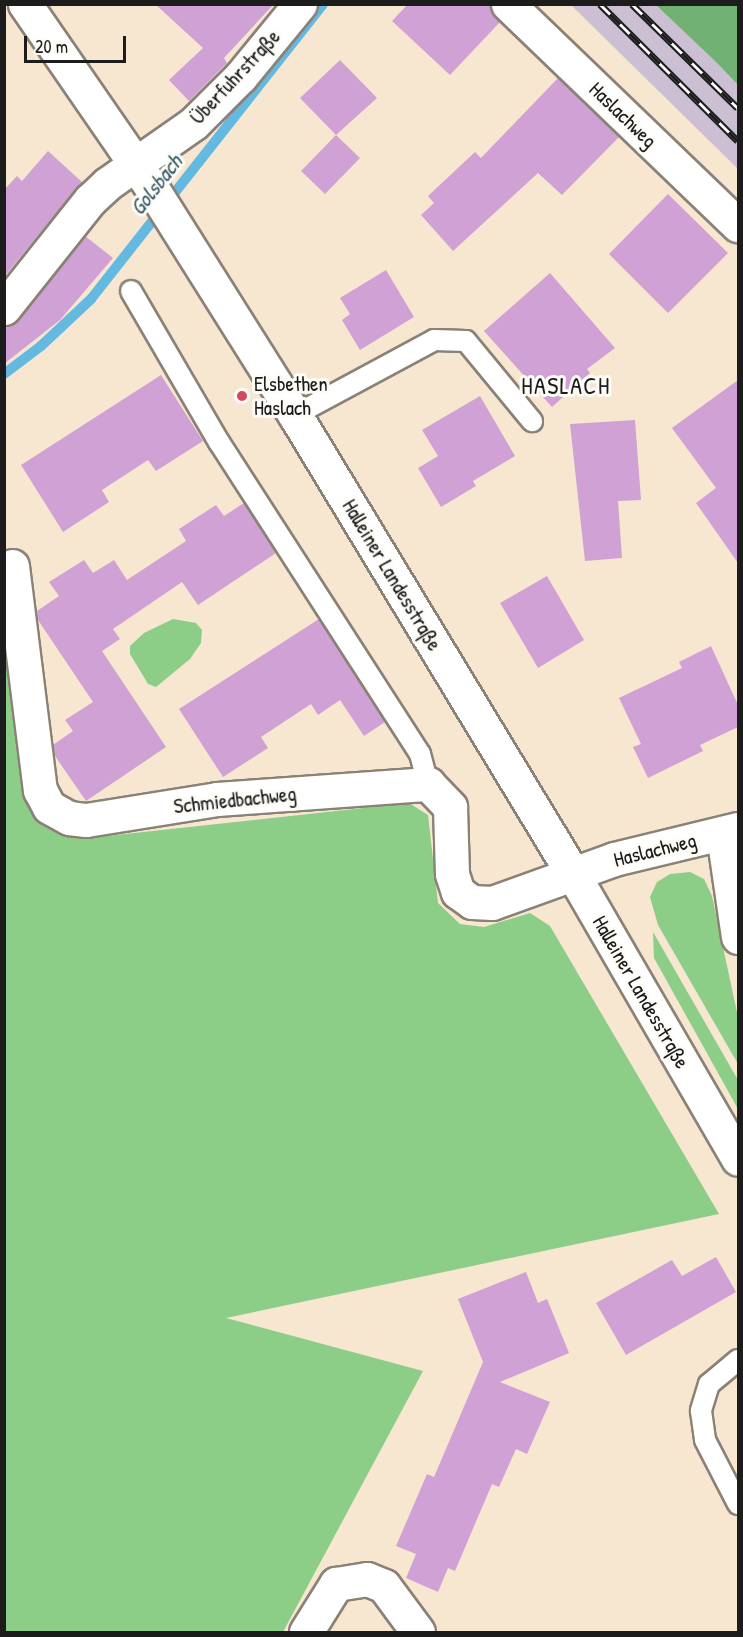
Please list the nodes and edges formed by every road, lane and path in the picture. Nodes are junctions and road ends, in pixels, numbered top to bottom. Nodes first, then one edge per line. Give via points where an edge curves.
1 (25, 4) edge
2 (300, 4) edge
3 (508, 4) edge
4 (143, 175) junction
5 (738, 225) edge
6 (131, 291) dead end
7 (4, 308) edge
8 (295, 415) junction
9 (532, 421) dead end
10 (12, 566) dead end
11 (428, 784) junction
12 (731, 832) edge
13 (573, 874) junction
14 (738, 937) edge
15 (738, 1159) edge
16 (738, 1360) edge
17 (738, 1504) edge
18 (306, 1632) edge
19 (418, 1632) edge

1 - 4 street, Halleiner Landesstraße
2 - 4 street, Überfuhrstraße via 241,76
3 - 5 street, Haslachweg
4 - 7 street, Überfuhrstraße via 90,200
4 - 8 street, Halleiner Landesstraße
6 - 11 lane via 208,426 420,754
8 - 9 lane via 434,340 466,341
8 - 13 street, Halleiner Landesstraße
10 - 11 street, Schmiedbachweg via 40,790 49,807 69,818 87,820 217,799
11 - 13 street via 450,807 452,874 458,892 472,902 492,903
12 - 13 street, Haslachweg via 614,859
12 - 14 street
13 - 15 street, Halleiner Landesstraße
16 - 17 lane via 709,1384 701,1411 705,1440
18 - 19 street via 336,1584 367,1579 384,1586

